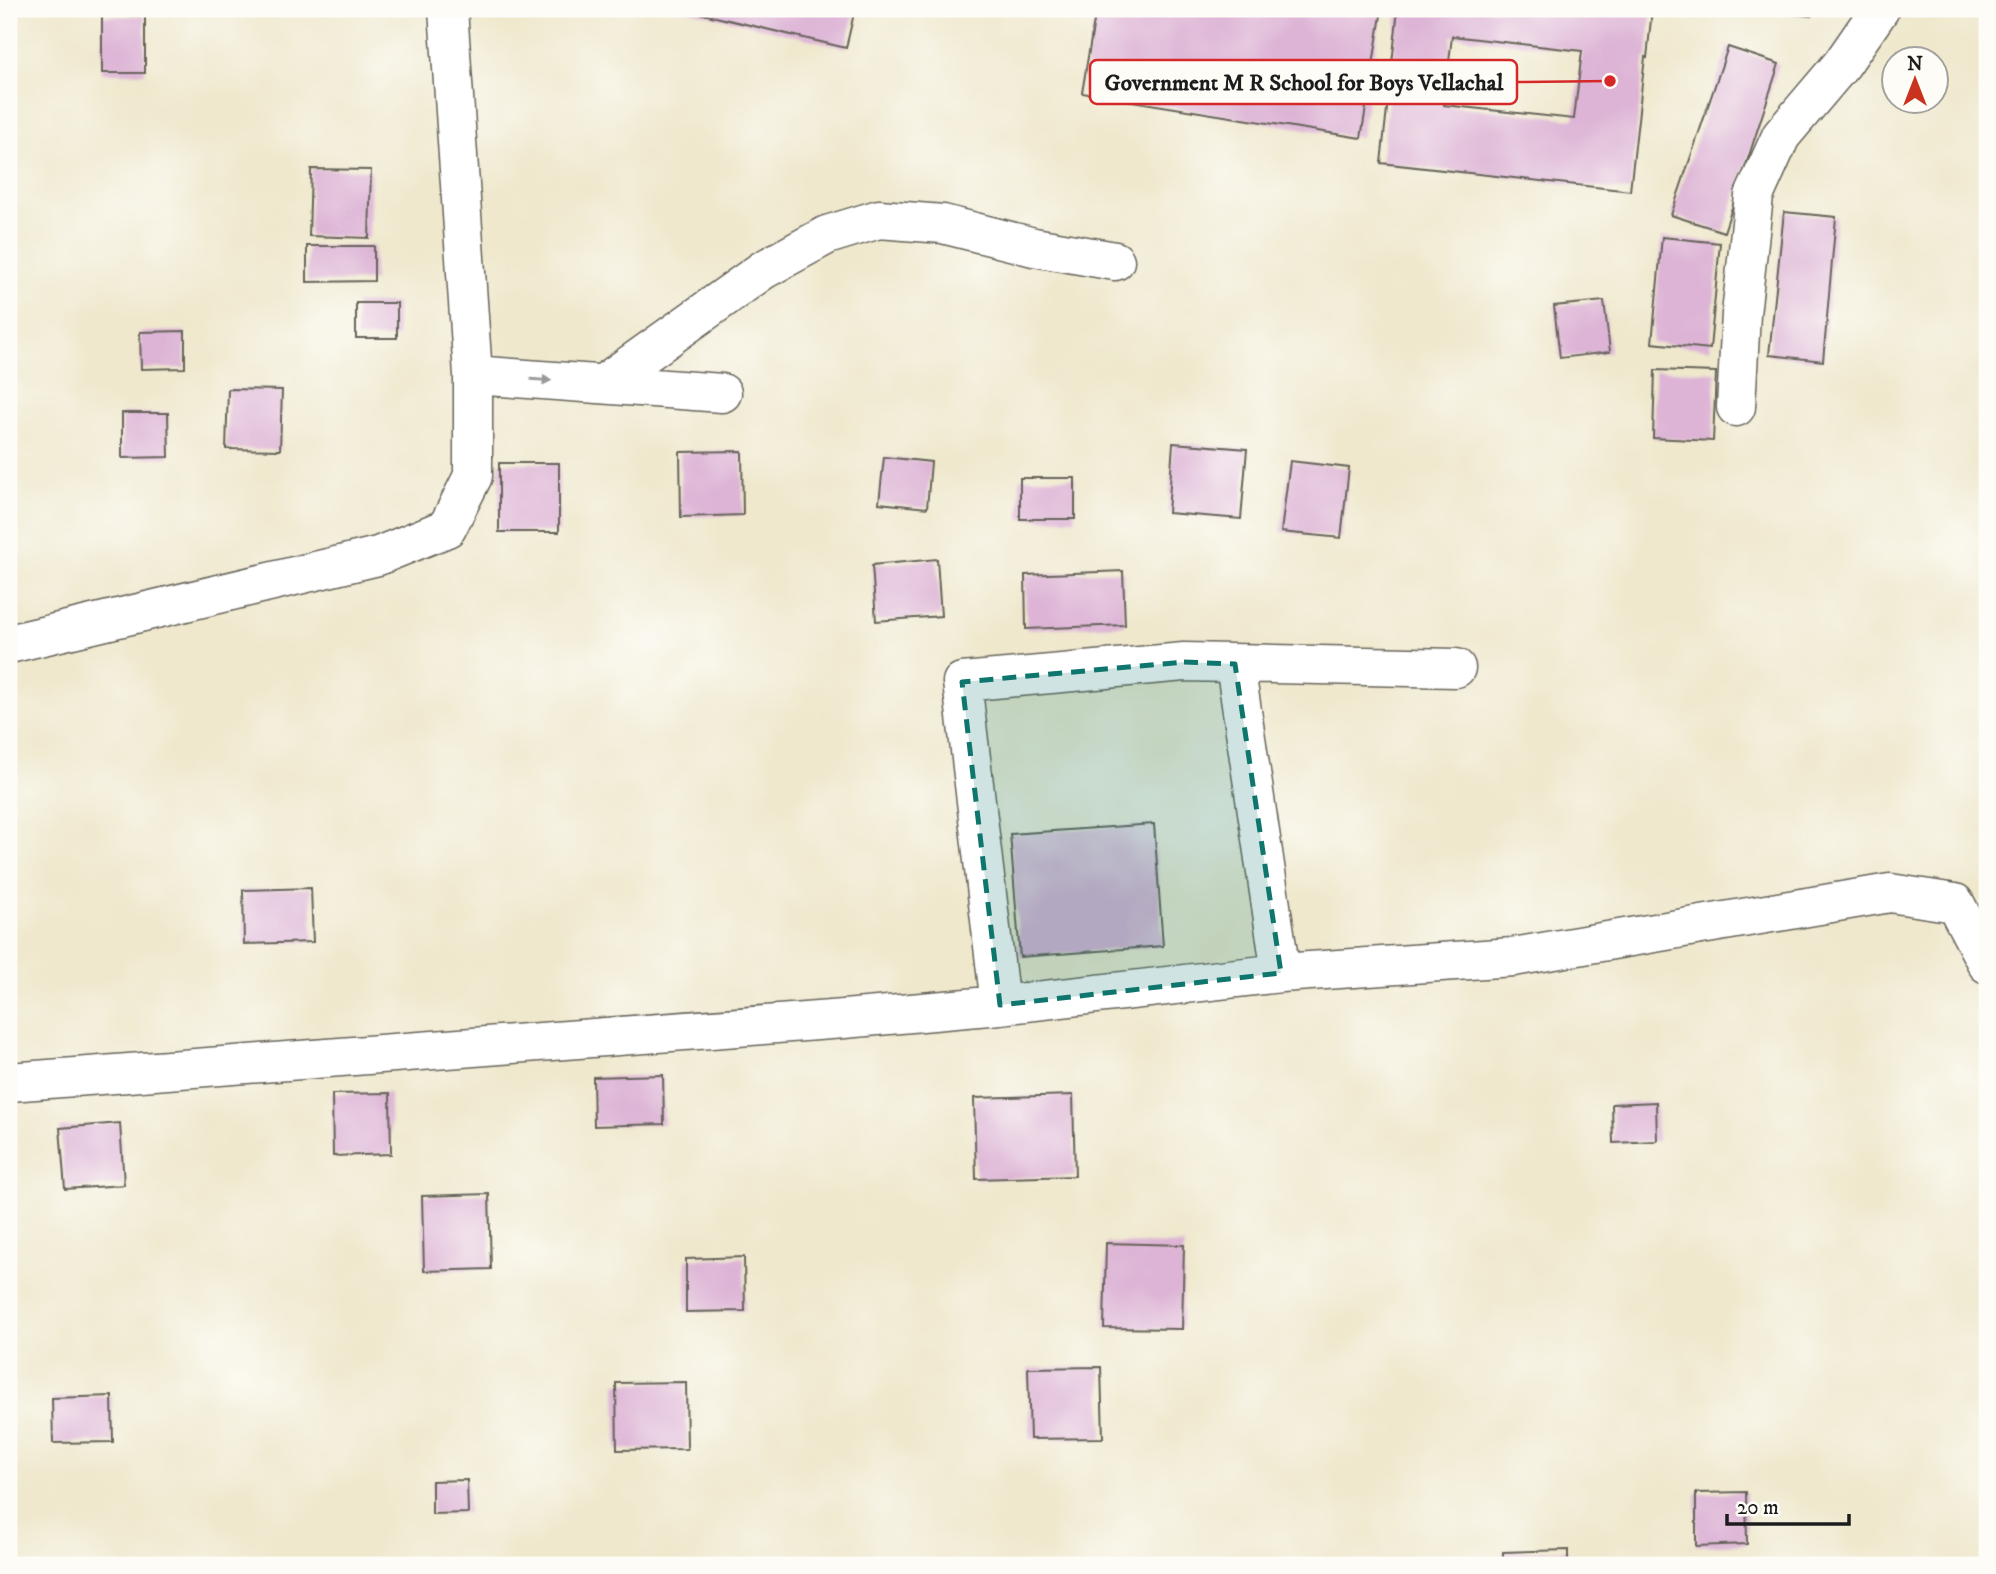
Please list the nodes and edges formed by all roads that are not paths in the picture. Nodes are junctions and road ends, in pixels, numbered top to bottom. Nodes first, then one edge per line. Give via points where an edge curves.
1 (449, 9) edge
2 (1880, 9) edge
3 (1115, 261) dead end
4 (473, 375) junction
5 (603, 384) junction
6 (722, 393) dead end
7 (1736, 407) dead end
8 (9, 644) edge
9 (1235, 664) junction
10 (1456, 668) dead end
11 (1987, 964) edge
12 (1281, 974) junction
13 (1000, 1005) junction
14 (9, 1082) edge

1 - 4 street
2 - 7 street via 1842,64 1781,136 1754,196
3 - 5 street via 943,224 879,219 827,235 763,270
4 -> 5 street
4 - 8 street via 473,475 447,528 379,556
5 - 6 street
9 - 10 street
9 - 12 street
9 - 13 street via 1184,662 962,682
11 - 12 street via 1955,903 1890,893 1513,957
12 - 13 street
13 - 14 street

